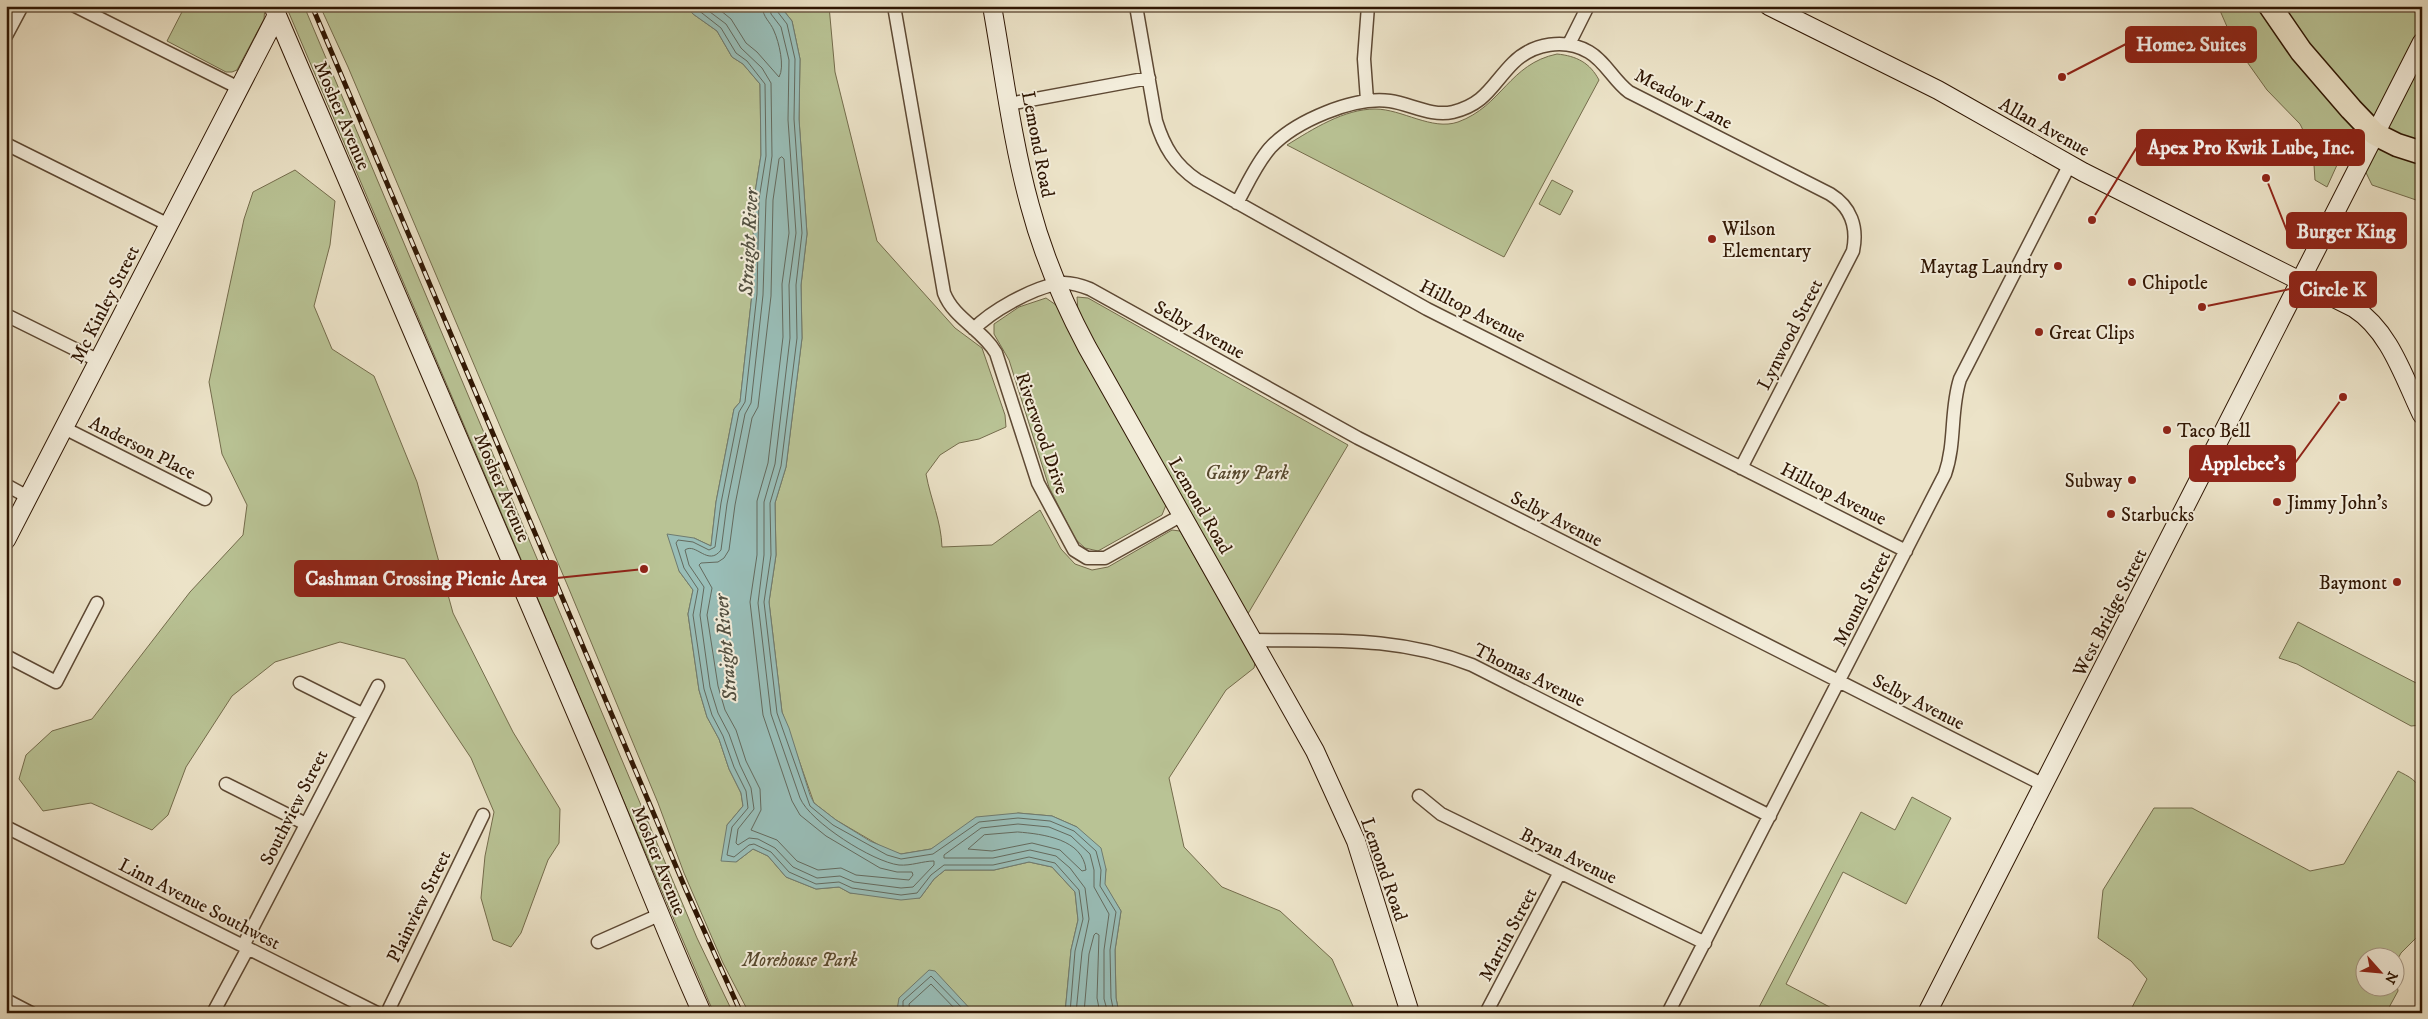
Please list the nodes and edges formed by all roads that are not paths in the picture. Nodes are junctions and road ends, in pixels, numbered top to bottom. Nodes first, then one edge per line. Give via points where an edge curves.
1 (22, 6) edge
2 (75, 6) edge
3 (894, 6) edge
4 (992, 6) edge
5 (1136, 6) edge
6 (1368, 6) edge
7 (1588, 6) edge
8 (1769, 6) edge
9 (2270, 6) edge
10 (275, 11) edge
11 (6, 36) edge
12 (2422, 42) edge
13 (1569, 44) junction
14 (1149, 78) junction
15 (239, 88) junction
16 (1367, 100) junction
17 (1009, 104) junction
18 (2375, 134) junction
19 (6, 144) edge
20 (2422, 153) edge
21 (2070, 164) junction
22 (1237, 203) junction
23 (1850, 215) joint
24 (169, 225) junction
25 (2301, 280) junction
26 (1056, 283) junction
27 (6, 315) edge
28 (974, 329) junction
29 (99, 361) junction
30 (2422, 415) edge
31 (64, 428) junction
32 (1741, 468) junction
33 (6, 486) edge
34 (28, 497) junction
35 (205, 499) dead end
36 (1182, 515) junction
37 (6, 540) edge
38 (1906, 551) junction
39 (97, 603) dead end
40 (1253, 640) junction
41 (6, 656) edge
42 (1839, 681) junction
43 (300, 683) dead end
44 (378, 686) dead end
45 (362, 714) junction
46 (226, 784) dead end
47 (2044, 785) junction
48 (1419, 796) dead end
49 (483, 816) dead end
50 (1770, 816) junction
51 (306, 824) junction
52 (6, 828) edge
53 (1560, 872) junction
54 (659, 915) junction
55 (598, 942) dead end
56 (1705, 943) junction
57 (246, 947) junction
58 (6, 1000) edge
59 (31, 1013) edge
60 (213, 1013) edge
61 (377, 1013) edge
62 (387, 1013) edge
63 (702, 1013) edge
64 (1410, 1013) edge
65 (1486, 1013) edge
66 (1668, 1013) edge
67 (1927, 1013) edge

1 - 11 street
2 - 15 street
3 - 28 street, Riverwood Drive via 944,293 954,312
4 - 17 street, Lemond Road
5 - 14 street, Hilltop Avenue
6 - 16 street via 1364,59
7 - 13 street
8 - 21 street, Allan Avenue via 1938,90
9 - 18 highway via 2301,50
10 - 15 street, Mc Kinley Street
10 - 54 street, Mosher Avenue via 599,766
12 - 18 street, West Bridge Street
13 - 16 street, Meadow Lane via 1547,45 1523,55 1488,93 1462,110 1437,113 1392,102
13 - 23 street, Meadow Lane via 1591,53 1629,92 1830,194 1845,206
14 - 17 street
14 - 22 street, Hilltop Avenue via 1156,122 1168,151 1186,173
15 - 24 street, Mc Kinley Street
16 - 22 street, Meadow Lane via 1336,108 1282,138 1260,161
17 - 26 street, Lemond Road via 1030,205
18 - 20 highway
18 - 25 street, West Bridge Street
19 - 24 street
21 - 25 street, Allan Avenue
21 - 38 street, Mound Street via 1960,379 1945,474
22 - 32 street, Hilltop Avenue via 1427,309
23 - 32 street, Lynwood Street via 1855,239 1853,251
24 - 29 street, Mc Kinley Street
25 - 30 street, Allan Avenue via 2349,305 2373,322
25 - 47 street, West Bridge Street
26 - 28 street via 1005,305
26 - 36 street, Lemond Road via 1087,347
26 - 42 street, Selby Avenue via 1090,289 1358,438
27 - 29 street
28 - 36 street, Riverwood Drive via 991,344 996,354 1038,483 1074,550 1087,558 1105,558
29 - 31 street, Mc Kinley Street
31 - 34 street, Mc Kinley Street
31 - 35 street, Anderson Place
32 - 38 street, Hilltop Avenue
33 - 34 street
34 - 37 street, Mc Kinley Street
36 - 40 street, Lemond Road
38 - 42 street, Mound Street
39 - 41 street via 56,682
40 - 50 street, Thomas Avenue via 1369,641 1446,655 1472,665
40 - 64 street, Lemond Road via 1333,788 1366,872
42 - 47 street, Selby Avenue
42 - 50 street, Mound Street
43 - 45 street
44 - 45 street, Southview Street
45 - 51 street, Southview Street
46 - 51 street
47 - 67 street, West Bridge Street
48 - 53 street, Bryan Avenue via 1441,814
49 - 62 street, Plainview Street
50 - 56 street, Mound Street
51 - 57 street, Southview Street
52 - 57 street, Linn Avenue Southwest
53 - 56 street, Bryan Avenue
53 - 65 street, Martin Street
54 - 55 street
54 - 63 street, Mosher Avenue
56 - 66 street, Mound Street
57 - 60 street, Southview Street
57 - 61 street, Linn Avenue Southwest
58 - 59 street

